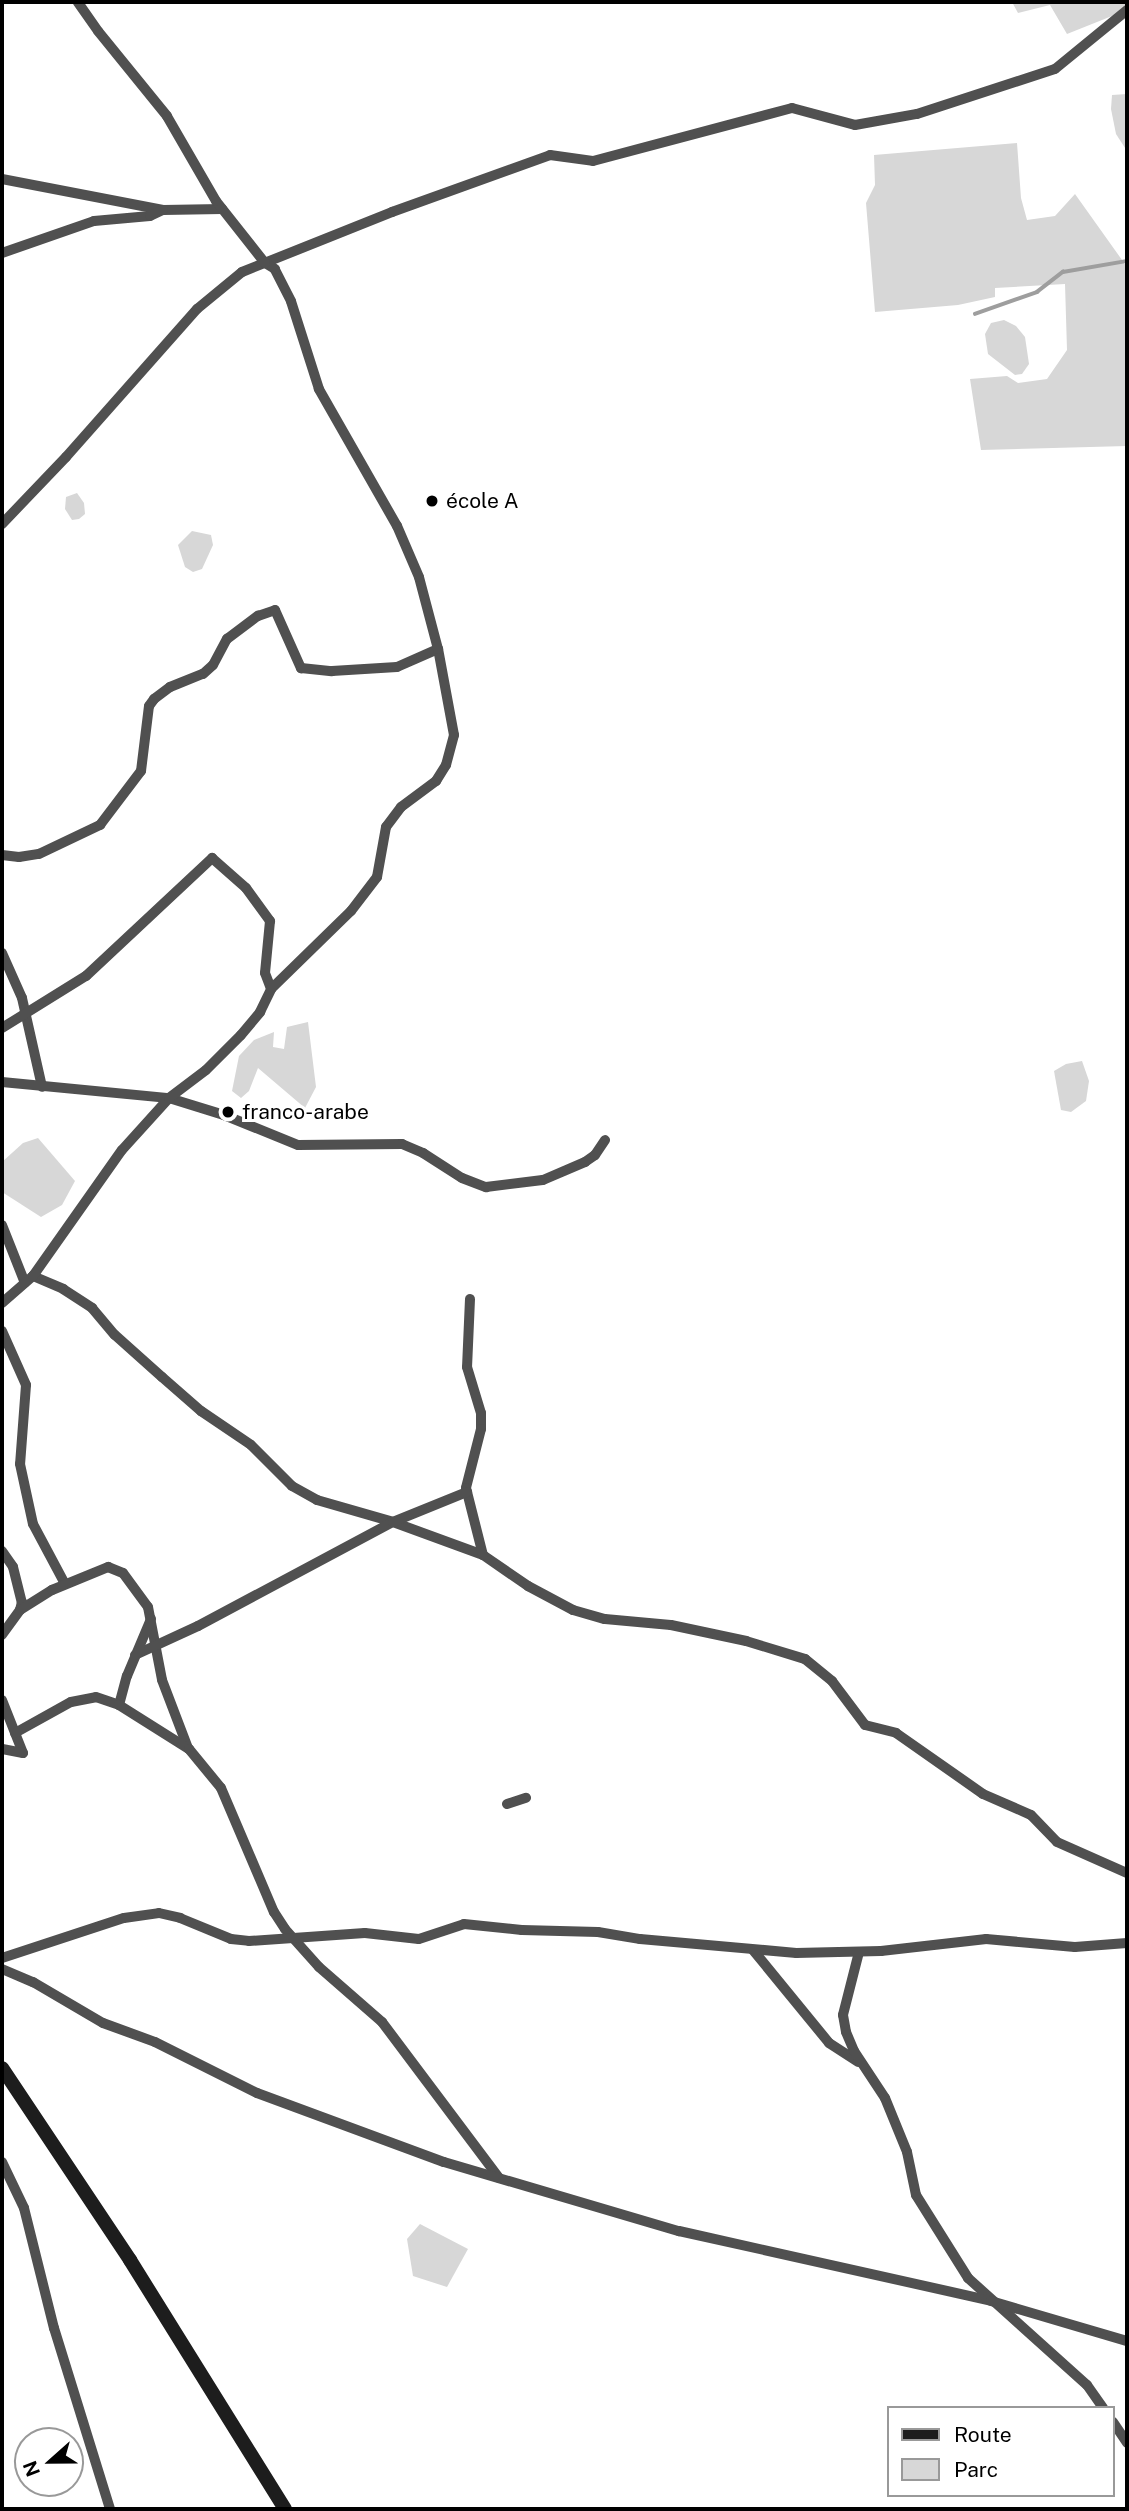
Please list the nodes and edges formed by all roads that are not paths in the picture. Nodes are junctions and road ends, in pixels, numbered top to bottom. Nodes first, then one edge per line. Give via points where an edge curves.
1 (78, 2) edge
2 (1127, 10) edge
3 (2, 179) edge
4 (222, 209) junction
5 (163, 210) junction
6 (2, 253) edge
7 (265, 263) junction
8 (2, 524) edge
9 (438, 649) junction
10 (2, 855) edge
11 (2, 953) edge
12 (271, 989) junction
13 (25, 1014) junction
14 (2, 1028) edge
15 (2, 1082) edge
16 (42, 1087) junction
17 (170, 1098) junction
18 (605, 1140) dead end
19 (2, 1225) edge
20 (6, 1244) edge
21 (29, 1280) junction
22 (470, 1299) dead end
23 (2, 1303) edge
24 (2, 1331) edge
25 (467, 1492) junction
26 (393, 1522) junction
27 (2, 1551) edge
28 (483, 1555) junction
29 (65, 1584) junction
30 (20, 1611) junction
31 (152, 1623) junction
32 (2, 1635) edge
33 (177, 1635) junction
34 (155, 1645) junction
35 (135, 1655) junction
36 (2, 1700) edge
37 (119, 1705) junction
38 (16, 1733) junction
39 (2, 1749) edge
40 (189, 1749) junction
41 (527, 1798) dead end
42 (507, 1804) dead end
43 (1127, 1873) edge
44 (293, 1940) junction
45 (1127, 1943) edge
46 (753, 1950) junction
47 (859, 1952) junction
48 (2, 1958) edge
49 (2, 1969) edge
50 (863, 2065) junction
51 (2, 2068) edge
52 (2, 2162) edge
53 (500, 2179) junction
54 (991, 2301) junction
55 (1127, 2341) edge
56 (1102, 2406) edge
57 (1115, 2426) edge
58 (1127, 2442) edge
59 (283, 2508) edge
60 (110, 2509) edge

1 - 4 street via 167,116
2 - 7 street via 1055,69 917,114 855,125 792,108 593,161 550,155
3 - 5 street
4 - 5 street
4 - 7 street
5 - 6 street via 150,216 94,221
7 - 8 street via 242,272 197,309
7 - 9 street via 275,269 291,301 319,389 397,526 419,577
9 - 10 street via 397,667 301,668 275,610 258,616 227,639 203,674 154,699 149,706 141,771 100,825 32,855
9 - 12 street via 454,735 446,765 436,781 401,807 386,827 377,877 351,911
11 - 13 street
12 - 13 street via 265,973 268,919 246,888 212,858 86,976
12 - 17 street via 242,1035
13 - 14 street
13 - 16 street
15 - 16 street
16 - 17 street
17 - 18 street via 298,1145 402,1144 486,1187 554,1175 585,1162
17 - 21 street via 122,1150
19 - 20 street
20 - 21 street
21 - 23 street
21 - 26 street via 63,1289 92,1308 134,1353 201,1411 251,1445 292,1486 326,1504
22 - 25 street via 467,1367 481,1420
24 - 29 street via 26,1385 20,1464 33,1524
25 - 26 street
25 - 28 street
26 - 28 street
26 - 33 street
27 - 30 street via 20,1587
28 - 43 street via 573,1610 733,1638 804,1659 832,1681 865,1725 896,1732 983,1794 1031,1815 1057,1842
29 - 30 street
29 - 31 street via 108,1567 117,1569 134,1584
30 - 32 street
31 - 33 street
31 - 34 street
31 - 35 street
33 - 34 street
34 - 35 street
34 - 40 street via 167,1700
35 - 37 street
36 - 38 street
37 - 38 street via 96,1697 79,1699
37 - 40 street
38 - 39 street via 23,1752
40 - 44 street via 221,1788 274,1912
41 - 42 street
44 - 46 street via 365,1933 419,1939 464,1924 598,1932
44 - 48 street via 231,1939 159,1913 124,1918
44 - 53 street via 382,2022
45 - 47 street via 1075,1947 986,1939
46 - 47 street
46 - 50 street via 829,2043
47 - 50 street via 843,2015 850,2042
49 - 53 street via 103,2023 155,2042 257,2093
50 - 54 street via 885,2098 906,2152 916,2195 968,2278
51 - 59 main road via 130,2260
52 - 60 street via 24,2208 54,2328
53 - 54 street via 700,2236
54 - 55 street
54 - 56 street via 1087,2385
57 - 58 street

